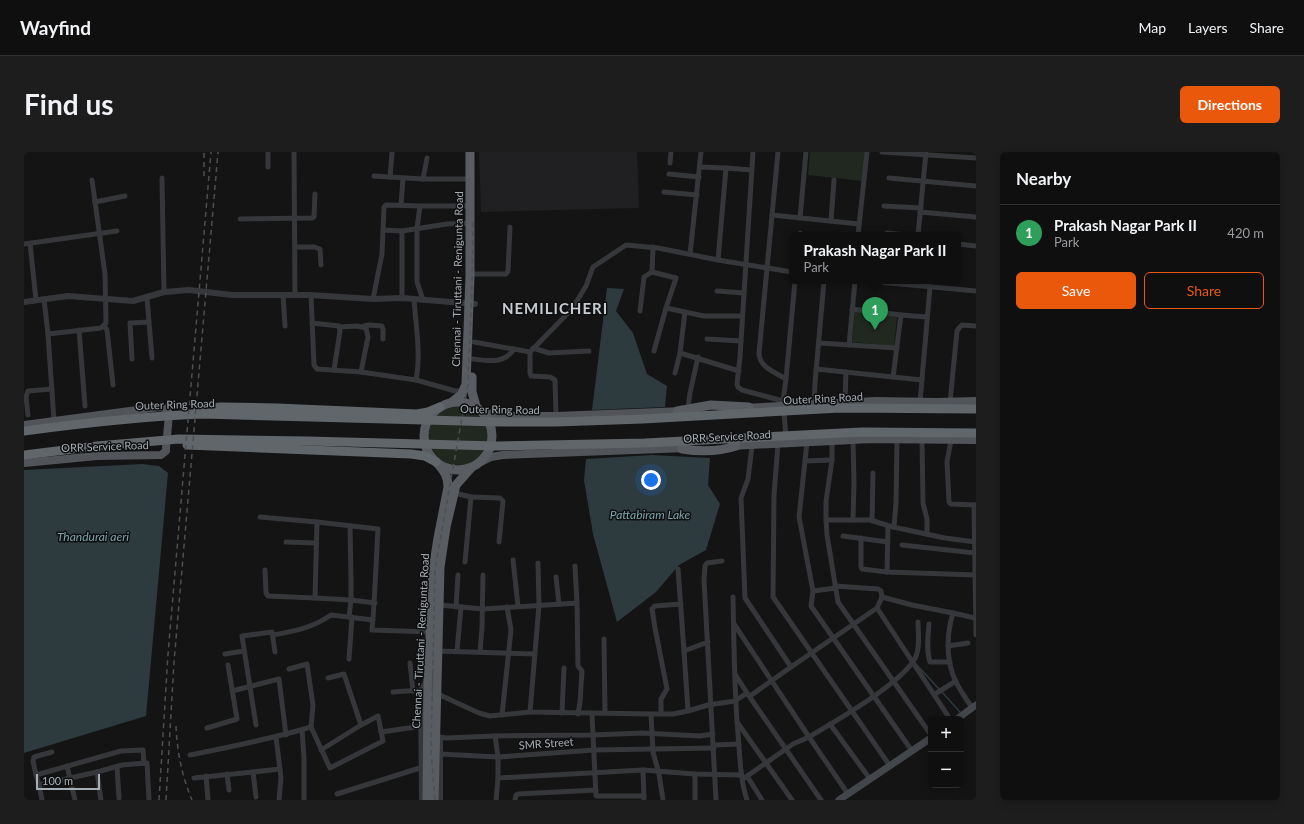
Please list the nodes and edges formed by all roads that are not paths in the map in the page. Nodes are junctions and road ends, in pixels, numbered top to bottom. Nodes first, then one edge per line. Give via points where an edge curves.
1 (268, 152) edge
2 (294, 152) edge
3 (470, 152) edge
4 (476, 152) edge
5 (671, 152) edge
6 (702, 152) edge
7 (752, 152) edge
8 (778, 152) edge
9 (806, 152) edge
10 (867, 152) edge
11 (882, 152) edge
12 (896, 152) edge
13 (392, 153) edge
14 (926, 154) edge
15 (955, 154) edge
16 (427, 158) dead end
17 (976, 158) edge
18 (670, 163) dead end
19 (268, 167) dead end
20 (700, 167) junction
21 (726, 168) junction
22 (751, 170) junction
23 (669, 174) dead end
24 (374, 176) dead end
25 (390, 177) junction
26 (699, 177) junction
27 (162, 178) dead end
28 (403, 178) junction
29 (889, 178) dead end
30 (422, 179) junction
31 (471, 179) junction
32 (92, 180) dead end
33 (834, 180) dead end
34 (923, 181) junction
35 (976, 186) edge
36 (664, 192) dead end
37 (315, 194) dead end
38 (697, 195) junction
39 (125, 196) dead end
40 (95, 202) junction
41 (400, 205) junction
42 (420, 206) junction
43 (471, 206) junction
44 (884, 206) dead end
45 (920, 210) junction
46 (772, 215) junction
47 (976, 217) edge
48 (800, 218) junction
49 (240, 219) dead end
50 (295, 219) junction
51 (830, 221) junction
52 (471, 223) junction
53 (859, 224) junction
54 (510, 227) dead end
55 (417, 228) junction
56 (383, 230) junction
57 (402, 230) junction
58 (116, 231) dead end
59 (858, 232) edge
60 (918, 232) edge
61 (99, 233) junction
62 (27, 244) edge
63 (961, 244) edge
64 (976, 246) edge
65 (295, 247) junction
66 (653, 247) junction
67 (690, 254) junction
68 (718, 260) junction
69 (321, 265) dead end
70 (745, 265) junction
71 (767, 268) junction
72 (652, 272) junction
73 (789, 272) edge
74 (476, 274) junction
75 (795, 284) edge
76 (824, 284) edge
77 (855, 284) edge
78 (917, 284) edge
79 (930, 287) junction
80 (717, 291) dead end
81 (976, 291) edge
82 (164, 292) junction
83 (744, 293) junction
84 (283, 295) junction
85 (295, 295) junction
86 (311, 295) junction
87 (147, 298) junction
88 (402, 298) junction
89 (44, 299) junction
90 (106, 299) junction
91 (372, 299) junction
92 (36, 300) junction
93 (414, 300) junction
94 (423, 300) junction
95 (24, 302) edge
96 (472, 305) junction
97 (666, 308) junction
98 (852, 309) junction
99 (640, 310) dead end
100 (685, 312) junction
101 (901, 315) junction
102 (742, 316) junction
103 (927, 317) junction
104 (149, 322) junction
105 (312, 323) junction
106 (104, 326) junction
107 (284, 326) dead end
108 (339, 326) junction
109 (364, 326) junction
110 (976, 326) edge
111 (79, 330) junction
112 (48, 334) junction
113 (383, 339) dead end
114 (707, 339) dead end
115 (741, 341) junction
116 (474, 342) junction
117 (819, 343) junction
118 (849, 345) junction
119 (897, 348) junction
120 (514, 349) junction
121 (532, 350) junction
122 (589, 351) dead end
123 (654, 351) dead end
124 (680, 353) junction
125 (698, 357) junction
126 (152, 358) dead end
127 (473, 359) junction
128 (132, 360) dead end
129 (816, 369) junction
130 (334, 370) junction
131 (739, 371) junction
132 (360, 372) junction
133 (846, 372) junction
134 (675, 373) dead end
135 (893, 377) junction
136 (786, 379) junction
137 (416, 380) junction
138 (922, 380) junction
139 (113, 385) dead end
140 (466, 387) junction
141 (52, 389) junction
142 (452, 402) junction
143 (845, 402) junction
144 (920, 402) junction
145 (950, 402) junction
146 (976, 402) edge
147 (783, 403) junction
148 (814, 404) junction
149 (85, 406) dead end
150 (440, 407) junction
151 (750, 407) junction
152 (688, 408) junction
153 (479, 409) junction
154 (943, 409) junction
155 (976, 409) edge
156 (677, 411) junction
157 (28, 415) dead end
158 (556, 416) junction
159 (113, 420) junction
160 (54, 421) junction
161 (24, 425) edge
162 (24, 431) edge
163 (976, 433) edge
164 (948, 437) junction
165 (896, 439) junction
166 (853, 440) junction
167 (924, 440) junction
168 (976, 440) edge
169 (832, 441) junction
170 (807, 442) junction
171 (782, 444) junction
172 (102, 445) junction
173 (736, 446) joint
174 (752, 446) junction
175 (682, 449) joint
176 (24, 455) edge
177 (832, 460) junction
178 (805, 461) junction
179 (481, 462) junction
180 (24, 463) edge
181 (437, 463) junction
182 (471, 468) junction
183 (873, 473) dead end
184 (454, 493) junction
185 (471, 497) junction
186 (975, 505) edge
187 (260, 517) dead end
188 (826, 520) junction
189 (853, 520) junction
190 (872, 521) junction
191 (317, 522) junction
192 (350, 526) junction
193 (891, 526) junction
194 (927, 534) junction
195 (843, 536) dead end
196 (861, 538) junction
197 (286, 542) dead end
198 (499, 542) dead end
199 (888, 542) junction
200 (975, 542) edge
201 (316, 543) junction
202 (902, 545) dead end
203 (975, 553) edge
204 (513, 560) dead end
205 (722, 561) dead end
206 (466, 562) dead end
207 (538, 563) dead end
208 (575, 566) dead end
209 (678, 569) dead end
210 (265, 570) dead end
211 (887, 572) junction
212 (458, 575) dead end
213 (483, 575) dead end
214 (976, 575) edge
215 (556, 577) dead end
216 (836, 587) junction
217 (813, 591) junction
218 (733, 597) dead end
219 (882, 597) junction
220 (315, 598) junction
221 (351, 600) junction
222 (577, 602) junction
223 (375, 603) junction
224 (560, 604) junction
225 (680, 604) junction
226 (439, 605) junction
227 (539, 605) junction
228 (518, 606) junction
229 (459, 607) junction
230 (507, 607) junction
231 (877, 608) junction
232 (483, 609) junction
233 (952, 613) junction
234 (350, 617) junction
235 (975, 618) junction
236 (373, 620) junction
237 (918, 622) dead end
238 (734, 624) junction
239 (853, 624) junction
240 (929, 624) dead end
241 (434, 632) junction
242 (273, 635) junction
243 (976, 635) edge
244 (834, 638) junction
245 (604, 639) dead end
246 (708, 642) junction
247 (968, 643) dead end
248 (948, 646) junction
249 (244, 651) junction
250 (438, 651) junction
251 (458, 651) junction
252 (684, 651) junction
253 (275, 652) dead end
254 (480, 652) junction
255 (812, 652) junction
256 (928, 652) junction
257 (509, 653) junction
258 (918, 653) junction
259 (225, 654) dead end
260 (535, 654) junction
261 (349, 659) dead end
262 (950, 662) junction
263 (410, 663) dead end
264 (912, 663) junction
265 (228, 665) dead end
266 (792, 667) junction
267 (564, 668) dead end
268 (290, 669) dead end
269 (734, 674) junction
270 (328, 678) dead end
271 (433, 680) junction
272 (956, 680) junction
273 (771, 681) junction
274 (894, 682) junction
275 (250, 686) junction
276 (421, 690) junction
277 (232, 691) junction
278 (413, 691) junction
279 (393, 692) dead end
280 (938, 692) junction
281 (748, 694) junction
282 (440, 695) junction
283 (874, 696) junction
284 (735, 701) junction
285 (712, 704) junction
286 (974, 707) edge
287 (688, 711) junction
288 (852, 711) junction
289 (530, 712) junction
290 (562, 713) junction
291 (605, 713) junction
292 (661, 713) junction
293 (578, 714) junction
294 (592, 714) junction
295 (651, 714) junction
296 (502, 715) junction
297 (949, 716) edge
298 (961, 716) edge
299 (737, 722) junction
300 (830, 724) junction
301 (256, 725) dead end
302 (360, 725) junction
303 (422, 726) junction
304 (311, 727) junction
305 (207, 728) dead end
306 (302, 730) junction
307 (381, 732) junction
308 (928, 732) edge
309 (652, 733) junction
310 (713, 734) junction
311 (286, 735) junction
312 (593, 735) junction
313 (276, 736) junction
314 (495, 736) junction
315 (440, 737) junction
316 (809, 737) junction
317 (928, 738) edge
318 (739, 744) junction
319 (714, 746) junction
320 (786, 748) junction
321 (653, 749) junction
322 (321, 750) junction
323 (594, 750) junction
324 (912, 751) junction
325 (52, 752) dead end
326 (440, 754) junction
327 (190, 755) dead end
328 (498, 756) junction
329 (144, 763) junction
330 (766, 763) junction
331 (67, 766) junction
332 (890, 766) junction
333 (117, 767) junction
334 (423, 768) junction
335 (280, 769) junction
336 (643, 770) junction
337 (97, 772) junction
338 (253, 772) junction
339 (595, 772) junction
340 (659, 772) junction
341 (228, 774) junction
342 (695, 774) junction
343 (715, 774) junction
344 (36, 775) junction
345 (206, 776) junction
346 (744, 777) junction
347 (70, 778) junction
348 (194, 778) dead end
349 (498, 778) junction
350 (870, 779) junction
351 (39, 785) junction
352 (229, 790) dead end
353 (596, 790) junction
354 (337, 794) dead end
355 (848, 794) junction
356 (256, 797) dead end
357 (119, 798) dead end
358 (644, 798) edge
359 (42, 800) edge
360 (75, 800) edge
361 (101, 800) edge
362 (149, 800) edge
363 (208, 800) edge
364 (279, 800) edge
365 (304, 800) edge
366 (422, 800) edge
367 (426, 800) edge
368 (434, 800) edge
369 (440, 800) edge
370 (496, 800) edge
371 (515, 800) edge
372 (663, 800) edge
373 (695, 800) edge
374 (716, 800) edge
375 (747, 800) edge
376 (762, 800) edge
377 (792, 800) edge
378 (821, 800) edge
379 (839, 800) edge

1 - 19 street
2 - 50 street
3 - 31 highway, Chennai - Tiruttani - Renigunta Road
4 - 74 highway, Chennai - Tiruttani - Renigunta Road
5 - 18 street
6 - 20 street
7 - 22 street
8 - 46 street
9 - 48 street
10 - 53 street
11 - 12 street
12 - 14 street
13 - 25 street
14 - 15 street
14 - 34 street
15 - 17 street
16 - 30 street
20 - 21 street
20 - 26 street
21 - 22 street
21 - 68 street
22 - 70 street
23 - 26 street
24 - 25 street
25 - 28 street
26 - 38 street
27 - 82 street
28 - 30 street
28 - 41 street
29 - 34 street
30 - 31 street
31 - 43 highway, Chennai - Tiruttani - Renigunta Road
32 - 40 street
33 - 51 street
34 - 35 street
34 - 45 street
36 - 38 street
37 - 50 street via 314,217
38 - 67 street
39 - 40 street
40 - 61 street
41 - 42 street
41 - 56 street via 386,205
42 - 43 street
42 - 55 street
43 - 52 highway, Chennai - Tiruttani - Renigunta Road
44 - 45 street
45 - 47 street
45 - 60 street
46 - 48 street
46 - 71 street
48 - 51 street
49 - 50 street
50 - 65 street
51 - 53 street
52 - 55 street
52 - 96 highway, Chennai - Tiruttani - Renigunta Road
53 - 59 street
54 - 74 street via 506,274
55 - 57 street
55 - 94 street via 416,282
56 - 57 street
56 - 91 street via 382,254
57 - 88 street
58 - 61 street
61 - 62 street
61 - 90 street
62 - 92 street
63 - 64 street
65 - 69 street via 320,249
65 - 85 street
66 - 67 street
66 - 72 street
66 - 121 street via 626,245 593,267 586,286 572,309
67 - 68 street
68 - 70 street
70 - 71 street
70 - 83 street
71 - 73 street
71 - 136 street via 759,359 762,364
72 - 97 street via 676,278
72 - 99 street via 644,277
74 - 96 highway, Chennai - Tiruttani - Renigunta Road
75 - 136 street
76 - 117 street
77 - 98 street
78 - 79 street
79 - 81 street
79 - 103 street
80 - 83 street
82 - 84 street via 189,290 232,296
82 - 87 street
83 - 102 street
84 - 85 street
84 - 107 street
85 - 86 street
86 - 91 street
86 - 105 street
87 - 90 street via 133,301
87 - 104 street
88 - 91 street
88 - 93 street
89 - 90 street via 68,296
89 - 92 street
89 - 112 street
90 - 106 street
92 - 95 street
93 - 94 street
93 - 137 street via 419,365
94 - 96 street
96 - 116 highway, Chennai - Tiruttani - Renigunta Road
96 - 140 highway, Chennai - Tiruttani - Renigunta Road
97 - 100 street
97 - 123 street
98 - 101 street
98 - 118 street
100 - 102 street via 704,316
100 - 124 street
101 - 103 street
101 - 119 street
102 - 115 street
103 - 138 street
104 - 126 street
104 - 128 street via 130,323
105 - 108 street
105 - 130 street via 314,365 318,369
106 - 111 street
106 - 139 street via 107,330
108 - 109 street
108 - 130 street
109 - 113 street via 382,326
109 - 132 street via 368,337
110 - 145 street via 962,325 957,331
111 - 112 street
111 - 149 street
112 - 141 street
114 - 115 street
115 - 131 street
116 - 120 street
116 - 127 highway, Chennai - Tiruttani - Renigunta Road
117 - 118 street
117 - 129 street
118 - 119 street
119 - 135 street
120 - 121 street
120 - 127 street via 510,356 503,360
121 - 122 street via 549,353
121 - 158 street via 531,376 550,377 556,380
124 - 125 street
124 - 134 street
125 - 131 street
125 - 152 street
127 - 153 highway, Chennai - Tiruttani - Renigunta Road via 472,392
129 - 133 street
129 - 148 street
130 - 132 street
131 - 147 street via 737,384 740,389
132 - 137 street
133 - 135 street
133 - 143 street
135 - 138 street
136 - 147 street
137 - 140 street via 459,391
138 - 144 street
140 - 142 highway, Chennai - Tiruttani - Renigunta Road
141 - 157 street via 28,391
141 - 160 street
142 - 150 highway, Chennai - Tiruttani - Renigunta Road
142 - 153 highway, Chennai - Tiruttani - Renigunta Road via 465,402
143 - 144 main road
143 - 148 main road
144 - 145 main road
144 - 154 highway
145 - 146 main road
147 - 148 main road
147 - 151 main road
147 - 171 street
150 - 159 highway via 417,414 221,407 156,411
150 - 181 highway, Chennai - Tiruttani - Renigunta Road via 431,415 424,432 427,449
151 - 152 highway via 711,405
151 - 156 main road
152 - 156 highway
153 - 158 main road via 495,415 508,413
153 - 179 highway, Chennai - Tiruttani - Renigunta Road via 490,423 493,439
154 - 155 highway, Outer Ring Road
154 - 159 highway, Outer Ring Road via 840,408 563,422 221,414
156 - 158 main road
159 - 162 highway, Outer Ring Road
160 - 161 main road, ORR Service Road
160 - 180 main road, ORR Service Road via 164,407 169,414 166,452 158,456 98,456
163 - 164 highway
164 - 167 highway
164 - 168 main road
164 - 172 highway via 846,433 578,445 496,446 225,439
164 - 186 street via 949,502
165 - 166 main road, ORR Service Road
165 - 167 main road, ORR Service Road
165 - 193 street via 896,503
166 - 169 main road, ORR Service Road
166 - 189 street
167 - 194 street via 923,503
169 - 170 main road, ORR Service Road
169 - 177 street
170 - 171 main road, ORR Service Road
170 - 178 street
171 - 174 main road, ORR Service Road
171 - 255 street via 774,495 773,596
172 - 176 highway
172 - 181 highway via 218,446 410,454 425,456
173 - 174 main road, ORR Service Road
173 - 175 highway via 710,452
174 - 266 street via 748,478 741,498 745,598
175 - 179 main road, ORR Service Road via 516,454 496,456
177 - 178 street
177 - 188 street
178 - 217 street via 799,517
179 - 182 highway, Chennai - Tiruttani - Renigunta Road
181 - 182 highway, Chennai - Tiruttani - Renigunta Road via 450,470
181 - 241 highway, Chennai - Tiruttani - Renigunta Road via 445,473 448,486 433,570
182 - 184 highway, Chennai - Tiruttani - Renigunta Road via 456,484
183 - 190 street
184 - 185 street
184 - 226 highway, Chennai - Tiruttani - Renigunta Road via 440,567
185 - 198 street via 500,498 503,501
185 - 206 street
186 - 200 street
187 - 191 street
188 - 189 street
188 - 216 street
189 - 190 street
190 - 193 street
191 - 192 street
191 - 201 street
192 - 221 street
192 - 223 street via 378,530
193 - 194 street
193 - 199 street
194 - 200 street
195 - 196 street
196 - 199 street
196 - 211 street via 861,568
197 - 201 street
199 - 211 street
200 - 203 street
201 - 220 street
202 - 203 street
203 - 214 street
204 - 228 street
205 - 246 street via 707,563 704,572
207 - 227 street
208 - 222 street
209 - 225 street
210 - 220 street via 268,596
211 - 214 street
212 - 229 street
213 - 232 street
214 - 235 street
215 - 224 street
216 - 217 street
216 - 219 street via 878,589
216 - 239 street via 838,602
217 - 244 street via 811,606
218 - 238 street
219 - 231 street
219 - 233 street
220 - 221 street
221 - 223 street
221 - 234 street
222 - 224 street
222 - 293 street via 578,666 582,671
223 - 236 street
224 - 227 street
225 - 252 street
225 - 292 street via 655,606 652,609 667,689 661,699
226 - 229 street
226 - 241 highway, Chennai - Tiruttani - Renigunta Road
227 - 228 street
227 - 260 street
228 - 230 street
229 - 232 street
229 - 251 street
230 - 232 street
230 - 257 street via 511,630
231 - 239 street
231 - 264 street
232 - 254 street
233 - 235 street
233 - 248 street via 948,628
234 - 236 street
234 - 242 street via 331,615 302,630
234 - 261 street
235 - 243 street
236 - 241 street via 372,630
237 - 258 street
238 - 269 street
238 - 273 street
239 - 244 street
239 - 274 street
240 - 256 street
241 - 250 highway, Chennai - Tiruttani - Renigunta Road
241 - 271 highway, Chennai - Tiruttani - Renigunta Road
242 - 249 street via 272,632 242,636
242 - 253 street
244 - 255 street
244 - 283 street
245 - 291 street
246 - 252 street
246 - 285 street
247 - 248 street
248 - 262 street
249 - 259 street
249 - 275 street
250 - 251 street
250 - 271 highway, Chennai - Tiruttani - Renigunta Road
251 - 254 street
252 - 287 street
254 - 257 street
255 - 266 street
255 - 288 street
256 - 258 street
256 - 262 street via 932,663
257 - 260 street
257 - 296 street
258 - 264 street
260 - 289 street
262 - 272 street
263 - 278 street
264 - 274 street
264 - 280 street
265 - 277 street
266 - 273 street
267 - 290 street
268 - 304 street via 306,664 312,705
269 - 281 street
269 - 284 street
270 - 302 street via 344,674
271 - 276 street
271 - 282 street
271 - 367 highway, Chennai - Tiruttani - Renigunta Road
271 - 368 highway, Chennai - Tiruttani - Renigunta Road
272 - 280 street
272 - 286 street
273 - 281 street
273 - 316 street
274 - 283 street
274 - 308 street
275 - 277 street
275 - 301 street
275 - 311 street via 279,679
276 - 278 street
276 - 303 street
277 - 305 street via 237,719
278 - 279 street
280 - 297 street
281 - 284 street
281 - 320 street
282 - 296 street via 479,713 490,716
282 - 315 street
283 - 288 street
283 - 324 street
284 - 285 street
284 - 299 street
285 - 287 street
285 - 310 street
286 - 298 main road
287 - 292 street
288 - 300 street
288 - 332 street
289 - 290 street
289 - 296 street
290 - 293 street
291 - 294 street
291 - 295 street
292 - 295 street
293 - 294 street
294 - 312 street
295 - 309 street
299 - 318 street
299 - 330 street
300 - 316 street
300 - 350 street
302 - 307 street via 378,716
302 - 322 street
303 - 307 street
303 - 334 street
304 - 306 street
304 - 322 street
306 - 311 street
306 - 365 street
307 - 322 street via 383,741 330,768
309 - 310 street via 700,736
309 - 312 street
309 - 321 street
310 - 319 street
311 - 313 street
312 - 314 street
312 - 323 street
313 - 327 street
313 - 335 street
314 - 315 street
314 - 328 street
315 - 326 street
316 - 320 street
316 - 355 street
317 - 324 main road
318 - 319 street, SMR Street
318 - 346 street
319 - 321 street, SMR Street
319 - 343 street
320 - 330 street
320 - 378 street
321 - 323 street, SMR Street
321 - 340 street
323 - 328 street, SMR Street
323 - 339 street
324 - 332 main road
325 - 344 street via 34,756
326 - 328 street, SMR Street
326 - 369 street
328 - 349 street
329 - 331 street via 143,750 121,751
329 - 333 street
329 - 362 street via 147,763
330 - 346 street
330 - 377 street
331 - 344 street
331 - 347 street
332 - 350 main road
333 - 337 street
333 - 357 street
334 - 354 street
334 - 366 street
335 - 338 street
335 - 364 street
336 - 339 street
336 - 340 street
336 - 358 street
337 - 347 street
337 - 361 street
338 - 341 street
338 - 356 street
339 - 349 street
339 - 353 street
340 - 342 street
340 - 372 street
341 - 345 street
341 - 352 street
342 - 343 street
342 - 373 street
343 - 346 street
343 - 374 street
344 - 351 street
345 - 348 street
345 - 363 street
346 - 375 street
346 - 376 street
347 - 351 street
347 - 360 street
349 - 370 street
350 - 355 main road
351 - 359 street
353 - 358 street via 596,796
353 - 371 street via 518,794
355 - 379 main road

